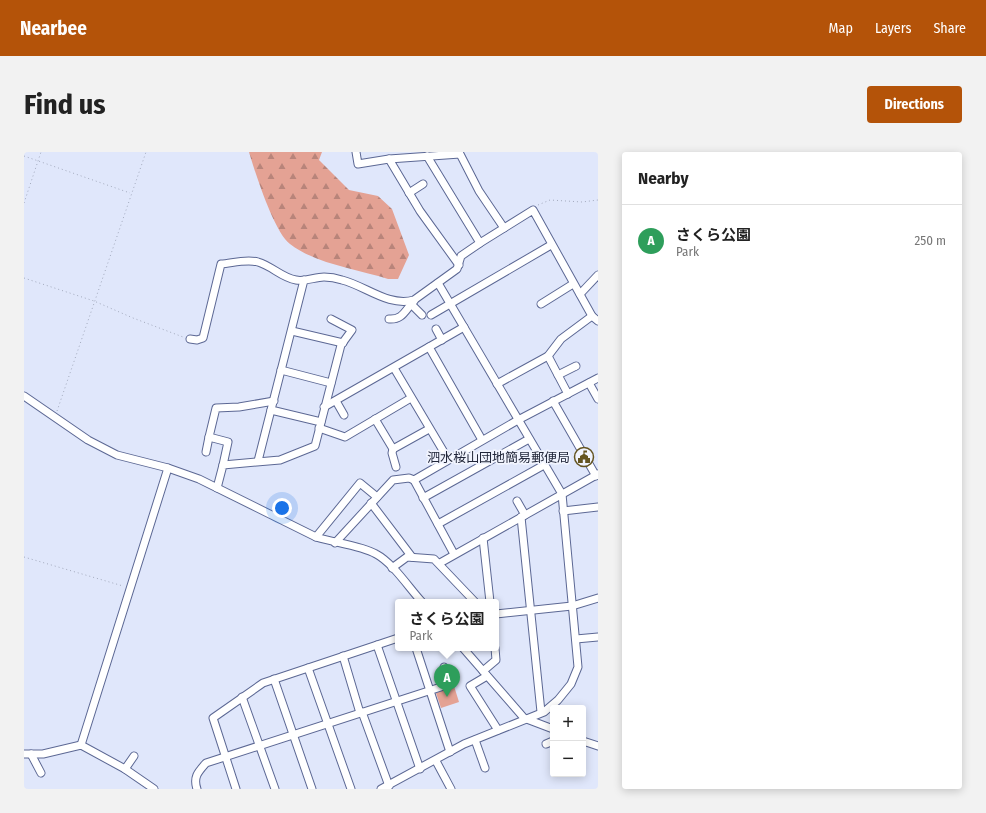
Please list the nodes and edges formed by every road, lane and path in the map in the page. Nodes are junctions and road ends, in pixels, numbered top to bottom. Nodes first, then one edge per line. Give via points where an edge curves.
1 (41, 152) edge
2 (146, 152) edge
3 (356, 152) edge
4 (425, 155) edge
5 (24, 156) edge
6 (389, 159) junction
7 (38, 161) junction
8 (423, 184) dead end
9 (410, 193) junction
10 (131, 194) junction
11 (598, 200) edge
12 (24, 203) edge
13 (533, 210) junction
14 (504, 228) junction
15 (480, 243) junction
16 (551, 245) junction
17 (459, 266) junction
18 (598, 276) edge
19 (24, 278) edge
20 (304, 280) junction
21 (438, 283) junction
22 (574, 284) junction
23 (580, 294) junction
24 (94, 300) junction
25 (413, 302) junction
26 (541, 304) dead end
27 (450, 305) junction
28 (422, 315) dead end
29 (431, 315) dead end
30 (331, 319) dead end
31 (389, 319) dead end
32 (595, 319) edge
33 (464, 327) junction
34 (436, 329) dead end
35 (292, 331) junction
36 (190, 339) joint
37 (442, 340) junction
38 (343, 343) junction
39 (429, 347) junction
40 (548, 356) junction
41 (576, 366) dead end
42 (394, 368) junction
43 (282, 370) junction
44 (558, 375) junction
45 (598, 378) edge
46 (331, 383) junction
47 (589, 383) junction
48 (497, 384) junction
49 (568, 394) junction
50 (24, 396) edge
51 (411, 398) junction
52 (598, 399) edge
53 (274, 401) junction
54 (336, 401) junction
55 (553, 401) junction
56 (324, 407) junction
57 (271, 410) junction
58 (344, 415) dead end
59 (55, 417) junction
60 (375, 419) junction
61 (518, 420) junction
62 (320, 425) junction
63 (429, 429) junction
64 (209, 437) junction
65 (529, 439) junction
66 (482, 440) junction
67 (393, 449) junction
68 (206, 452) dead end
69 (448, 459) junction
70 (258, 461) junction
71 (223, 465) junction
72 (544, 465) junction
73 (396, 467) dead end
74 (168, 468) junction
75 (597, 475) edge
76 (414, 480) junction
77 (217, 488) junction
78 (562, 494) junction
79 (378, 497) junction
80 (423, 498) junction
81 (517, 501) dead end
82 (371, 504) junction
83 (598, 507) edge
84 (563, 511) junction
85 (523, 516) junction
86 (438, 524) junction
87 (316, 537) junction
88 (483, 538) junction
89 (335, 543) junction
90 (454, 554) junction
91 (24, 557) edge
92 (412, 557) junction
93 (440, 563) junction
94 (392, 568) junction
95 (131, 589) junction
96 (598, 598) edge
97 (419, 599) edge
98 (472, 599) edge
99 (490, 599) edge
100 (572, 606) junction
101 (530, 610) junction
102 (499, 614) edge
103 (598, 637) edge
104 (395, 639) edge
105 (576, 640) junction
106 (377, 645) junction
107 (417, 651) edge
108 (465, 651) edge
109 (495, 651) edge
110 (343, 656) junction
111 (308, 668) junction
112 (444, 668) dead end
113 (485, 673) junction
114 (274, 679) junction
115 (430, 690) junction
116 (242, 697) junction
117 (396, 701) junction
118 (361, 712) junction
119 (542, 712) junction
120 (524, 718) junction
121 (327, 723) junction
122 (550, 728) edge
123 (498, 730) junction
124 (292, 734) junction
125 (475, 740) junction
126 (550, 742) edge
127 (586, 742) edge
128 (546, 744) dead end
129 (81, 745) junction
130 (259, 745) junction
131 (598, 746) edge
132 (450, 752) junction
133 (27, 754) edge
134 (134, 756) dead end
135 (225, 756) junction
136 (436, 761) junction
137 (485, 768) dead end
138 (125, 769) junction
139 (420, 769) junction
140 (40, 773) dead end
141 (389, 786) junction
142 (154, 789) edge
143 (197, 789) edge
144 (236, 789) edge
145 (275, 789) edge
146 (312, 789) edge
147 (351, 789) edge
148 (381, 789) edge
149 (451, 789) edge

1 - 7 path
2 - 10 path
3 - 6 street via 358,164
4 - 6 street
4 - 14 street via 460,154 478,191
4 - 15 street
5 - 7 path
6 - 9 street
7 - 10 path
7 - 12 path
8 - 9 street
9 - 17 street
10 - 24 path
11 - 13 path via 550,200
13 - 14 street
13 - 16 street
14 - 15 street
15 - 17 street via 461,256
16 - 22 street
16 - 27 street
17 - 21 street
18 - 23 street
19 - 24 path
20 - 25 street via 325,277 343,280 388,299
20 - 35 street
20 - 36 street via 286,278 259,262 250,260 221,264 202,338
21 - 25 street
21 - 27 street
22 - 23 street
22 - 26 street
23 - 32 street
24 - 36 path
24 - 59 path
25 - 28 street
25 - 31 street via 403,316
27 - 29 street
27 - 33 street
30 - 38 street via 352,330
32 - 40 street via 561,339
33 - 37 street
33 - 48 street
34 - 37 street
35 - 38 street
35 - 43 street
37 - 39 street
38 - 46 street
39 - 42 street
39 - 66 street
40 - 44 street
40 - 48 street
41 - 44 street
42 - 51 street
42 - 54 street
43 - 46 street
43 - 53 street
44 - 49 street
45 - 47 street
46 - 56 street
47 - 49 street
47 - 52 street
48 - 61 street
49 - 55 street
50 - 59 street
51 - 60 street
51 - 63 street
53 - 57 street
53 - 64 street via 216,408
54 - 56 street
54 - 58 street
55 - 61 street
55 - 75 street
56 - 62 street
57 - 62 street
57 - 70 street
59 - 74 street via 117,456
60 - 62 street via 345,437
60 - 67 street
61 - 65 street
61 - 66 street
62 - 70 street via 315,446 280,460
63 - 67 street
63 - 69 street
64 - 68 street
64 - 71 street via 228,442
65 - 72 street
65 - 80 street
66 - 69 street
67 - 73 street
69 - 76 street
70 - 71 street
71 - 77 street
72 - 78 street
72 - 86 street
74 - 77 street
74 - 95 street
75 - 78 street
76 - 79 street via 393,480
76 - 80 street
77 - 87 street
78 - 84 street
78 - 85 street
79 - 82 street
79 - 87 street via 360,483
80 - 86 street
81 - 85 street
82 - 89 street
82 - 92 street
83 - 84 street
84 - 100 street
85 - 88 street
85 - 101 street
86 - 90 street
87 - 89 street
88 - 90 street
88 - 99 street
89 - 94 street via 378,555
90 - 93 street
91 - 95 path
92 - 93 street via 434,559
92 - 94 street
93 - 98 street
94 - 97 street
95 - 129 street
96 - 100 street
100 - 101 street
100 - 105 street
101 - 102 street
101 - 119 street
103 - 105 street
104 - 106 street
105 - 119 street via 577,674 558,700
106 - 110 street
106 - 117 street
107 - 115 street
108 - 113 street
109 - 113 street via 496,660
110 - 111 street
110 - 118 street
111 - 114 street
111 - 121 street
112 - 115 street via 448,683
113 - 120 street
113 - 123 street via 470,686
114 - 116 street
114 - 124 street
115 - 117 street
115 - 132 street
116 - 130 street
116 - 135 street via 213,718
117 - 118 street
117 - 139 street
118 - 121 street
118 - 141 street
119 - 120 street
120 - 122 street
120 - 123 street
121 - 124 street
121 - 147 street
123 - 125 street
124 - 130 street
124 - 146 street
125 - 132 street
125 - 137 street
126 - 128 street
127 - 131 street
129 - 133 street via 43,754
129 - 138 street
130 - 135 street
130 - 145 street
132 - 136 street
133 - 140 street
134 - 138 street
135 - 143 street via 206,763 196,774 194,780
135 - 144 street
136 - 139 street
136 - 149 street
138 - 142 street
139 - 141 street
141 - 148 street

